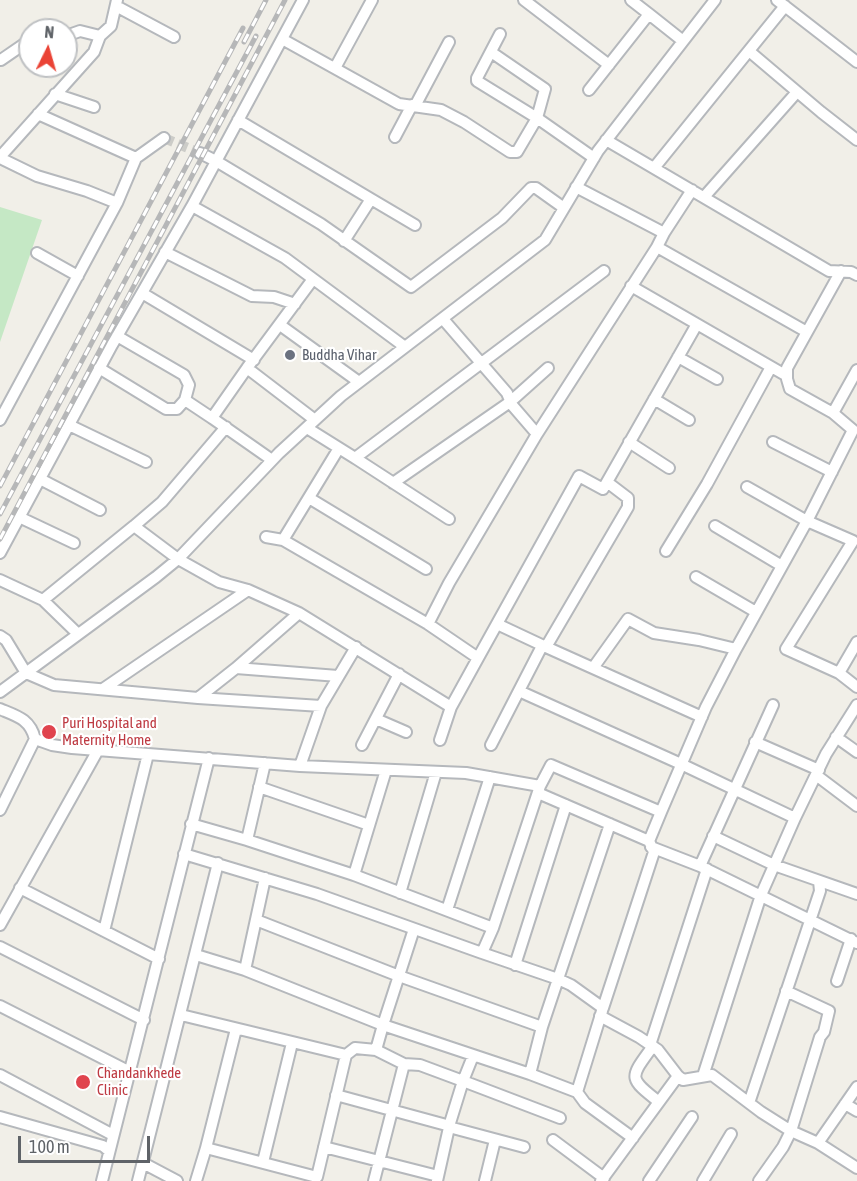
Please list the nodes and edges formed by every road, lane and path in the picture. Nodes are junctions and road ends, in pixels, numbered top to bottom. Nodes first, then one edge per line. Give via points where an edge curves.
1 (303, 0) edge
2 (372, 0) edge
3 (524, 0) edge
4 (631, 0) edge
5 (715, 0) edge
6 (116, 3) edge
7 (781, 3) edge
8 (649, 14) junction
9 (78, 32) edge
10 (500, 34) dead end
11 (100, 36) junction
12 (174, 37) dead end
13 (282, 39) junction
14 (683, 41) junction
15 (449, 42) dead end
16 (18, 48) edge
17 (749, 51) junction
18 (491, 52) junction
19 (0, 60) edge
20 (857, 62) edge
21 (609, 65) junction
22 (335, 68) junction
23 (589, 90) dead end
24 (797, 92) junction
25 (55, 94) junction
26 (413, 106) junction
27 (94, 107) dead end
28 (38, 114) junction
29 (537, 118) junction
30 (238, 120) junction
31 (395, 137) dead end
32 (164, 138) dead end
33 (606, 140) junction
34 (857, 140) edge
35 (200, 153) tunnel mouth
36 (0, 158) edge
37 (136, 158) junction
38 (594, 158) junction
39 (216, 160) junction
40 (654, 168) junction
41 (576, 187) junction
42 (692, 190) junction
43 (704, 197) junction
44 (371, 199) junction
45 (117, 203) junction
46 (192, 206) junction
47 (564, 208) junction
48 (415, 225) dead end
49 (664, 233) junction
50 (344, 241) junction
51 (657, 247) junction
52 (165, 252) junction
53 (37, 253) dead end
54 (604, 271) dead end
55 (841, 272) junction
56 (857, 275) edge
57 (78, 276) junction
58 (313, 279) junction
59 (631, 286) junction
60 (142, 292) junction
61 (295, 304) junction
62 (442, 319) junction
63 (697, 324) junction
64 (280, 325) junction
65 (807, 332) junction
66 (117, 336) junction
67 (405, 347) junction
68 (678, 357) junction
69 (250, 364) junction
70 (482, 364) junction
71 (771, 367) junction
72 (548, 368) dead end
73 (99, 369) junction
74 (857, 370) edge
75 (787, 376) junction
76 (717, 379) dead end
77 (359, 382) junction
78 (654, 399) junction
79 (185, 400) junction
80 (510, 402) junction
81 (833, 413) junction
82 (212, 418) junction
83 (0, 420) edge
84 (688, 420) dead end
85 (311, 424) junction
86 (69, 425) junction
87 (226, 427) junction
88 (537, 434) junction
89 (629, 442) junction
90 (773, 442) dead end
91 (339, 448) junction
92 (355, 458) junction
93 (272, 460) junction
94 (146, 462) dead end
95 (669, 468) dead end
96 (832, 472) junction
97 (40, 479) junction
98 (607, 482) junction
99 (393, 483) junction
100 (747, 487) dead end
101 (309, 498) junction
102 (100, 510) dead end
103 (19, 517) junction
104 (449, 519) dead end
105 (807, 521) junction
106 (134, 526) junction
107 (715, 526) dead end
108 (266, 537) dead end
109 (855, 539) edge
110 (283, 540) junction
111 (74, 543) dead end
112 (666, 551) dead end
113 (0, 553) edge
114 (178, 559) junction
115 (782, 566) junction
116 (426, 569) dead end
117 (696, 577) dead end
118 (0, 580) edge
119 (248, 590) junction
120 (44, 600) junction
121 (756, 612) junction
122 (299, 613) junction
123 (428, 624) junction
124 (497, 624) junction
125 (78, 634) junction
126 (0, 636) edge
127 (857, 642) edge
128 (544, 646) junction
129 (356, 647) junction
130 (736, 649) junction
131 (478, 658) junction
132 (236, 668) junction
133 (593, 668) junction
134 (26, 673) junction
135 (839, 673) junction
136 (399, 674) junction
137 (338, 676) junction
138 (857, 687) edge
139 (103, 689) junction
140 (519, 691) junction
141 (0, 692) edge
142 (198, 698) junction
143 (773, 705) dead end
144 (857, 705) edge
145 (321, 706) junction
146 (451, 707) junction
147 (0, 709) edge
148 (702, 717) junction
149 (376, 719) junction
150 (406, 732) dead end
151 (836, 737) junction
152 (35, 739) junction
153 (441, 740) dead end
154 (756, 742) junction
155 (362, 745) dead end
156 (491, 745) dead end
157 (98, 750) junction
158 (857, 752) edge
159 (148, 754) junction
160 (209, 758) junction
161 (265, 763) junction
162 (681, 764) junction
163 (300, 766) junction
164 (386, 770) junction
165 (436, 772) junction
166 (817, 773) junction
167 (490, 777) junction
168 (259, 787) junction
169 (539, 789) junction
170 (735, 789) junction
171 (566, 805) junction
172 (857, 806) edge
173 (0, 810) edge
174 (661, 812) junction
175 (795, 818) junction
176 (191, 824) junction
177 (610, 824) junction
178 (369, 825) junction
179 (713, 836) junction
180 (247, 840) junction
181 (650, 844) junction
182 (184, 854) junction
183 (218, 863) junction
184 (774, 865) junction
185 (703, 868) junction
186 (354, 875) junction
187 (266, 878) junction
188 (819, 881) junction
189 (20, 888) junction
190 (400, 893) junction
191 (857, 894) edge
192 (761, 895) junction
193 (447, 910) junction
194 (810, 919) junction
195 (256, 920) junction
196 (0, 925) edge
197 (493, 928) junction
198 (414, 929) junction
199 (104, 931) junction
200 (854, 941) edge
201 (0, 947) edge
202 (482, 953) junction
203 (195, 955) junction
204 (159, 959) junction
205 (515, 965) junction
206 (245, 970) junction
207 (399, 976) junction
208 (558, 979) junction
209 (837, 981) dead end
210 (786, 991) junction
211 (0, 1006) edge
212 (602, 1012) junction
213 (181, 1015) junction
214 (144, 1020) junction
215 (383, 1025) junction
216 (542, 1027) junction
217 (236, 1029) junction
218 (292, 1043) junction
219 (652, 1046) junction
220 (376, 1050) junction
221 (346, 1055) junction
222 (474, 1056) junction
223 (404, 1064) junction
224 (130, 1072) junction
225 (530, 1074) junction
226 (0, 1075) edge
227 (678, 1076) junction
228 (703, 1077) junction
229 (463, 1081) junction
230 (857, 1087) edge
231 (577, 1092) junction
232 (336, 1095) junction
233 (659, 1102) junction
234 (749, 1103) junction
235 (845, 1104) junction
236 (392, 1111) junction
237 (857, 1111) edge
238 (0, 1117) edge
239 (692, 1117) dead end
240 (560, 1118) dead end
241 (449, 1126) junction
242 (791, 1131) junction
243 (731, 1134) dead end
244 (113, 1135) junction
245 (633, 1138) junction
246 (495, 1140) junction
247 (553, 1140) dead end
248 (818, 1143) junction
249 (324, 1147) junction
250 (524, 1147) dead end
251 (206, 1148) junction
252 (109, 1151) junction
253 (380, 1160) junction
254 (263, 1162) junction
255 (143, 1163) junction
256 (857, 1168) edge
257 (437, 1178) edge
258 (316, 1179) edge
259 (602, 1179) edge
260 (102, 1181) edge
261 (138, 1181) edge
262 (177, 1181) edge
263 (196, 1181) edge
264 (374, 1181) edge
265 (485, 1181) edge
266 (649, 1181) edge
267 (703, 1181) edge
268 (759, 1181) edge

1 - 13 street
2 - 22 street
3 - 21 street
4 - 8 street
5 - 14 street
6 - 11 street via 111,26
6 - 12 street
7 - 17 street
7 - 20 street
8 - 14 street
8 - 21 street
9 - 11 street
10 - 18 street
11 - 25 street via 94,52
13 - 22 street
13 - 30 street
14 - 33 street
15 - 26 street
16 - 19 street
17 - 24 street
17 - 40 street
18 - 29 street via 545,89
18 - 29 street via 477,81
21 - 23 street
22 - 26 street via 399,104
24 - 34 street
24 - 43 street
25 - 27 street
25 - 28 street
26 - 29 street via 441,110 514,153
26 - 31 street
28 - 36 street
28 - 37 street
29 - 38 street
30 - 39 street
30 - 44 street
32 - 37 street
33 - 38 street
33 - 40 street
35 - 39 street
36 - 45 street via 38,176
37 - 45 street
38 - 41 street
39 - 46 street
39 - 50 street
40 - 42 street
41 - 47 street
41 - 49 street
42 - 43 street
42 - 49 street
43 - 55 street via 829,271
44 - 48 street
44 - 50 street
45 - 57 street
46 - 52 street
46 - 58 street via 285,258
47 - 50 street via 531,188 502,218 411,287
47 - 62 street via 545,240
49 - 51 street
51 - 59 street
51 - 65 street
52 - 60 street
52 - 61 street via 252,296 274,297
53 - 57 street
54 - 70 street
55 - 56 street
55 - 65 street
57 - 83 street
58 - 61 street
58 - 67 street
59 - 63 street
59 - 88 street
60 - 66 street
60 - 69 street
61 - 64 street
62 - 67 street
62 - 70 street
63 - 68 street
63 - 71 street
64 - 69 street
64 - 77 street
65 - 75 street via 787,368
66 - 73 street
66 - 79 street via 184,375 189,385
67 - 77 street
68 - 76 street
68 - 78 street
69 - 82 street
69 - 85 street
70 - 80 street
70 - 92 street
71 - 75 street
71 - 112 street
72 - 80 street
73 - 79 street via 166,409 177,409
73 - 86 street
74 - 81 street
75 - 81 street via 790,389
77 - 85 street
78 - 84 street
78 - 89 street
79 - 82 street
80 - 88 street
80 - 99 street
81 - 96 street via 853,430
82 - 87 street
85 - 91 street
85 - 93 street
86 - 94 street
86 - 97 street
87 - 93 street
87 - 106 street via 162,502
88 - 123 street
89 - 95 street
89 - 98 street
90 - 96 street
91 - 92 street
91 - 101 street
92 - 99 street
93 - 114 street
96 - 105 street
97 - 102 street
97 - 103 street
98 - 124 street via 603,489 579,476
98 - 128 street via 628,498 628,507
99 - 104 street
100 - 105 street
101 - 110 street
101 - 116 street
103 - 111 street
103 - 113 street
105 - 109 street
105 - 115 street
106 - 114 street
106 - 120 street
107 - 115 street
108 - 110 street
109 - 135 street via 786,649
110 - 123 street
114 - 119 street via 219,582
114 - 125 street
115 - 121 street
117 - 121 street
118 - 120 street
119 - 122 street
119 - 139 street
120 - 125 street
121 - 130 street
122 - 129 street
122 - 132 street
123 - 131 street
124 - 128 street
124 - 131 street
125 - 134 street
126 - 134 street
127 - 135 street
128 - 133 street
128 - 140 street
129 - 136 street
129 - 137 street
130 - 133 street via 654,633 628,619
130 - 148 street
131 - 146 street
132 - 137 street
132 - 142 street
133 - 148 street
134 - 139 street via 54,685
134 - 141 street
135 - 138 street
136 - 146 street
136 - 149 street
137 - 145 street
139 - 142 street
140 - 156 street
140 - 162 street
142 - 145 street
143 - 154 street
144 - 151 street
145 - 163 street
146 - 153 street
147 - 152 street via 32,727
148 - 162 street
149 - 150 street
149 - 155 street
151 - 158 street
151 - 166 street
152 - 157 street
152 - 173 street
154 - 166 street
154 - 170 street
157 - 159 street
157 - 189 street
159 - 160 street
159 - 199 street
160 - 161 street
160 - 176 street
161 - 163 street
161 - 168 street
162 - 170 street
162 - 174 street
163 - 164 street
164 - 165 street
164 - 178 street
165 - 167 street
165 - 190 street
166 - 172 street
166 - 175 street
167 - 169 street
167 - 193 street
168 - 178 street
168 - 180 street
169 - 171 street
169 - 174 street via 552,765
169 - 197 street
170 - 175 street
170 - 179 street
171 - 177 street
171 - 205 street
174 - 181 street
175 - 184 street
176 - 180 street
176 - 182 street
177 - 181 street
177 - 208 street
178 - 186 street
179 - 184 street
179 - 185 street
180 - 186 street
181 - 185 street
181 - 212 street via 654,852
182 - 183 street
182 - 204 street
183 - 187 street
183 - 203 street
184 - 188 street
184 - 192 street
185 - 192 street
185 - 219 street
186 - 190 street
187 - 195 street
187 - 198 street
188 - 191 street
188 - 194 street via 820,891
189 - 196 street
189 - 199 street
190 - 193 street
192 - 194 street
192 - 228 street
193 - 197 street
194 - 200 street
194 - 210 street
195 - 206 street
195 - 207 street
197 - 202 street
198 - 202 street
198 - 207 street
199 - 204 street
200 - 209 street
201 - 214 street
202 - 205 street
203 - 206 street
203 - 213 street
204 - 214 street
205 - 208 street
206 - 215 street
207 - 215 street
207 - 216 street
208 - 212 street
208 - 216 street
210 - 234 street
210 - 242 street via 829,1011
211 - 224 street
212 - 219 street
212 - 231 street
213 - 217 street
213 - 255 street
214 - 224 street
215 - 220 street
215 - 222 street
216 - 225 street
217 - 218 street
217 - 251 street
218 - 221 street
218 - 254 street
219 - 227 street
219 - 233 street via 636,1070 635,1082
220 - 221 street via 355,1048
220 - 223 street
221 - 232 street
222 - 225 street
222 - 229 street
223 - 229 street via 420,1065
223 - 236 street
224 - 244 street
225 - 231 street
226 - 244 street
227 - 228 street via 683,1080
227 - 233 street
228 - 234 street via 712,1075
229 - 240 street
229 - 241 street
230 - 235 street
231 - 245 street via 585,1103
232 - 236 street
232 - 249 street
233 - 245 street
234 - 242 street
235 - 237 street
235 - 248 street
236 - 241 street
236 - 253 street
238 - 252 street
239 - 266 street
241 - 246 street
241 - 257 street
242 - 248 street
242 - 268 street
243 - 267 street
244 - 252 street
245 - 259 street
246 - 250 street
246 - 265 street
247 - 259 street
248 - 256 street
249 - 253 street
249 - 258 street
251 - 254 street
251 - 263 street
252 - 260 street
253 - 257 street
253 - 264 street
254 - 258 street
255 - 261 street
255 - 262 street

